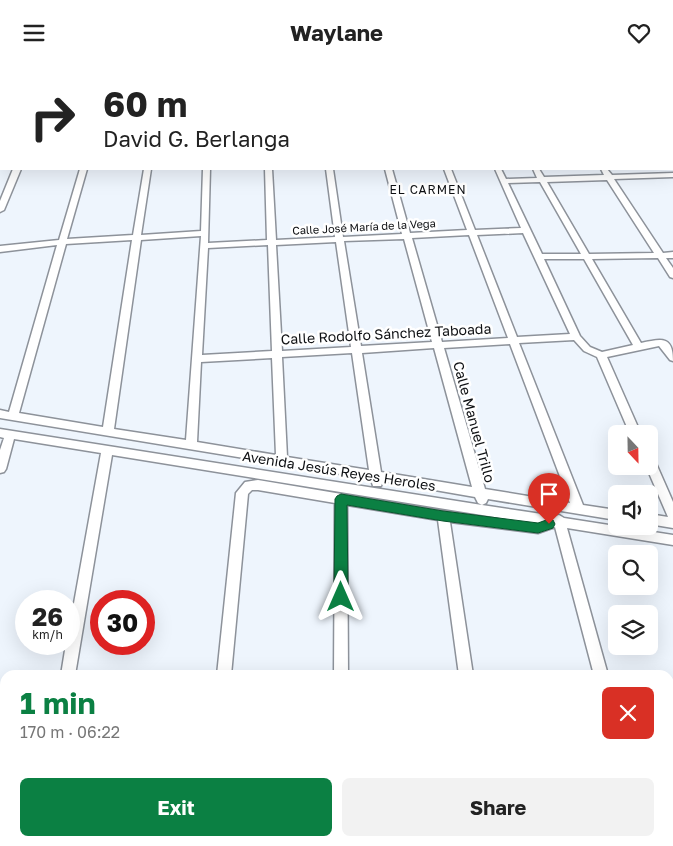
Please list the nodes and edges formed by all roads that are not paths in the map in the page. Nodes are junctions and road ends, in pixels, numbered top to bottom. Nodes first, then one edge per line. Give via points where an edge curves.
1 (17, 170) edge
2 (84, 170) edge
3 (147, 170) edge
4 (207, 170) edge
5 (268, 170) edge
6 (328, 170) edge
7 (388, 170) edge
8 (447, 170) edge
9 (498, 170) edge
10 (537, 170) edge
11 (605, 170) edge
12 (673, 175) edge
13 (610, 177) junction
14 (543, 180) junction
15 (503, 181) junction
16 (0, 210) edge
17 (525, 230) junction
18 (205, 233) junction
19 (472, 233) junction
20 (138, 237) junction
21 (407, 237) junction
22 (340, 240) junction
23 (62, 242) junction
24 (272, 243) junction
25 (204, 246) junction
26 (0, 249) edge
27 (660, 255) junction
28 (673, 255) edge
29 (538, 257) junction
30 (585, 257) junction
31 (673, 275) edge
32 (576, 337) junction
33 (514, 341) junction
34 (439, 345) junction
35 (638, 346) junction
36 (356, 350) junction
37 (277, 354) junction
38 (601, 355) junction
39 (673, 358) edge
40 (198, 359) junction
41 (0, 414) edge
42 (13, 417) junction
43 (632, 425) edge
44 (108, 432) junction
45 (5, 434) edge
46 (191, 446) junction
47 (107, 450) junction
48 (282, 461) junction
49 (0, 469) edge
50 (655, 475) edge
51 (376, 477) junction
52 (379, 492) junction
53 (480, 494) junction
54 (341, 499) junction
55 (486, 509) junction
56 (579, 510) junction
57 (608, 514) edge
58 (673, 515) edge
59 (443, 516) junction
60 (559, 520) junction
61 (658, 520) edge
62 (673, 523) edge
63 (673, 540) edge
64 (69, 670) edge
65 (224, 670) edge
66 (341, 670) edge
67 (465, 670) edge
68 (600, 670) edge

1 - 16 street
2 - 23 street
3 - 20 street
4 - 18 street
5 - 24 street
6 - 22 street
7 - 21 street, Calle Manuel Trillo
8 - 19 street
9 - 15 street
10 - 14 street
11 - 13 street
12 - 13 street
13 - 14 street
13 - 27 street
14 - 15 street
14 - 30 street
15 - 17 street
17 - 19 street, Calle José María de la Vega
17 - 29 street
18 - 20 street
18 - 25 street
19 - 21 street, Calle José María de la Vega
19 - 33 street
20 - 23 street
20 - 44 street
21 - 22 street, Calle José María de la Vega
21 - 34 street, Calle Manuel Trillo
22 - 24 street, Calle José María de la Vega
22 - 36 street
23 - 26 street
23 - 42 street
24 - 25 street, Calle José María de la Vega
24 - 37 street
25 - 40 street
27 - 28 street
27 - 30 street
27 - 31 street
29 - 30 street
29 - 32 street
30 - 35 street
32 - 33 street, Calle Rodolfo Sánchez Taboada
32 - 38 street via 587,349
33 - 34 street, Calle Rodolfo Sánchez Taboada
33 - 56 street
34 - 36 street, Calle Rodolfo Sánchez Taboada
34 - 53 street, Calle Manuel Trillo
35 - 38 street
35 - 39 street via 660,342
36 - 37 street, Calle Rodolfo Sánchez Taboada
36 - 51 street
37 - 40 street, Calle Rodolfo Sánchez Taboada
37 - 48 street
38 - 43 street
40 - 46 street
41 - 42 street, Avenida Jesús Reyes Heroles
42 - 44 street, Avenida Jesús Reyes Heroles
44 - 46 street, Avenida Jesús Reyes Heroles
45 - 47 street, Avenida Jesús Reyes Heroles
45 - 49 street
46 - 48 street, Avenida Jesús Reyes Heroles
47 - 52 street, Avenida Jesús Reyes Heroles
47 - 64 street
48 - 51 street, Avenida Jesús Reyes Heroles
50 - 58 street
51 - 52 street
51 - 53 street, Avenida Jesús Reyes Heroles
52 - 55 street, Avenida Jesús Reyes Heroles
53 - 55 street, Calle Manuel Trillo
53 - 56 street, Avenida Jesús Reyes Heroles
54 - 59 street
54 - 65 street via 258,485 248,485 242,493
54 - 66 street
55 - 60 street, Avenida Jesús Reyes Heroles
56 - 57 street, Avenida Jesús Reyes Heroles
59 - 60 street via 538,528
59 - 67 street
60 - 63 street, Avenida Jesús Reyes Heroles
60 - 68 street
61 - 62 street

